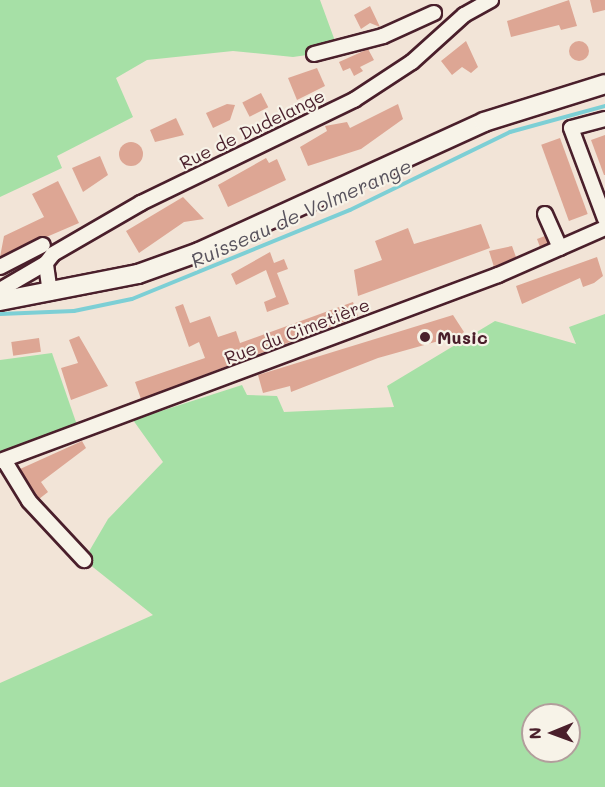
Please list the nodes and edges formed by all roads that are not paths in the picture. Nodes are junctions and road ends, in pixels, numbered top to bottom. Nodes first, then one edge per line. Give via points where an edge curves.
1 (427, 0) edge
2 (491, 0) edge
3 (434, 13) junction
4 (444, 31) junction
5 (314, 54) dead end
6 (605, 84) edge
7 (605, 119) edge
8 (545, 214) dead end
9 (605, 219) edge
10 (605, 228) edge
11 (43, 245) dead end
12 (560, 248) junction
13 (46, 263) junction
14 (0, 267) edge
15 (0, 290) edge
16 (50, 293) junction
17 (0, 301) edge
18 (2, 460) edge
19 (84, 560) dead end

1 - 3 street
2 - 4 street, Rue de Dudelange
3 - 4 street
3 - 5 street via 383,36
4 - 13 street, Rue de Dudelange via 364,95 141,203 53,254
6 - 16 main road via 484,122 199,252 138,274
7 - 9 street via 571,128
8 - 12 street
10 - 12 street, Rue du Cimetière
11 - 14 street
12 - 18 street, Rue du Cimetière
13 - 15 street, Rue de Dudelange
13 - 16 street
16 - 17 main road
18 - 19 street via 29,501

